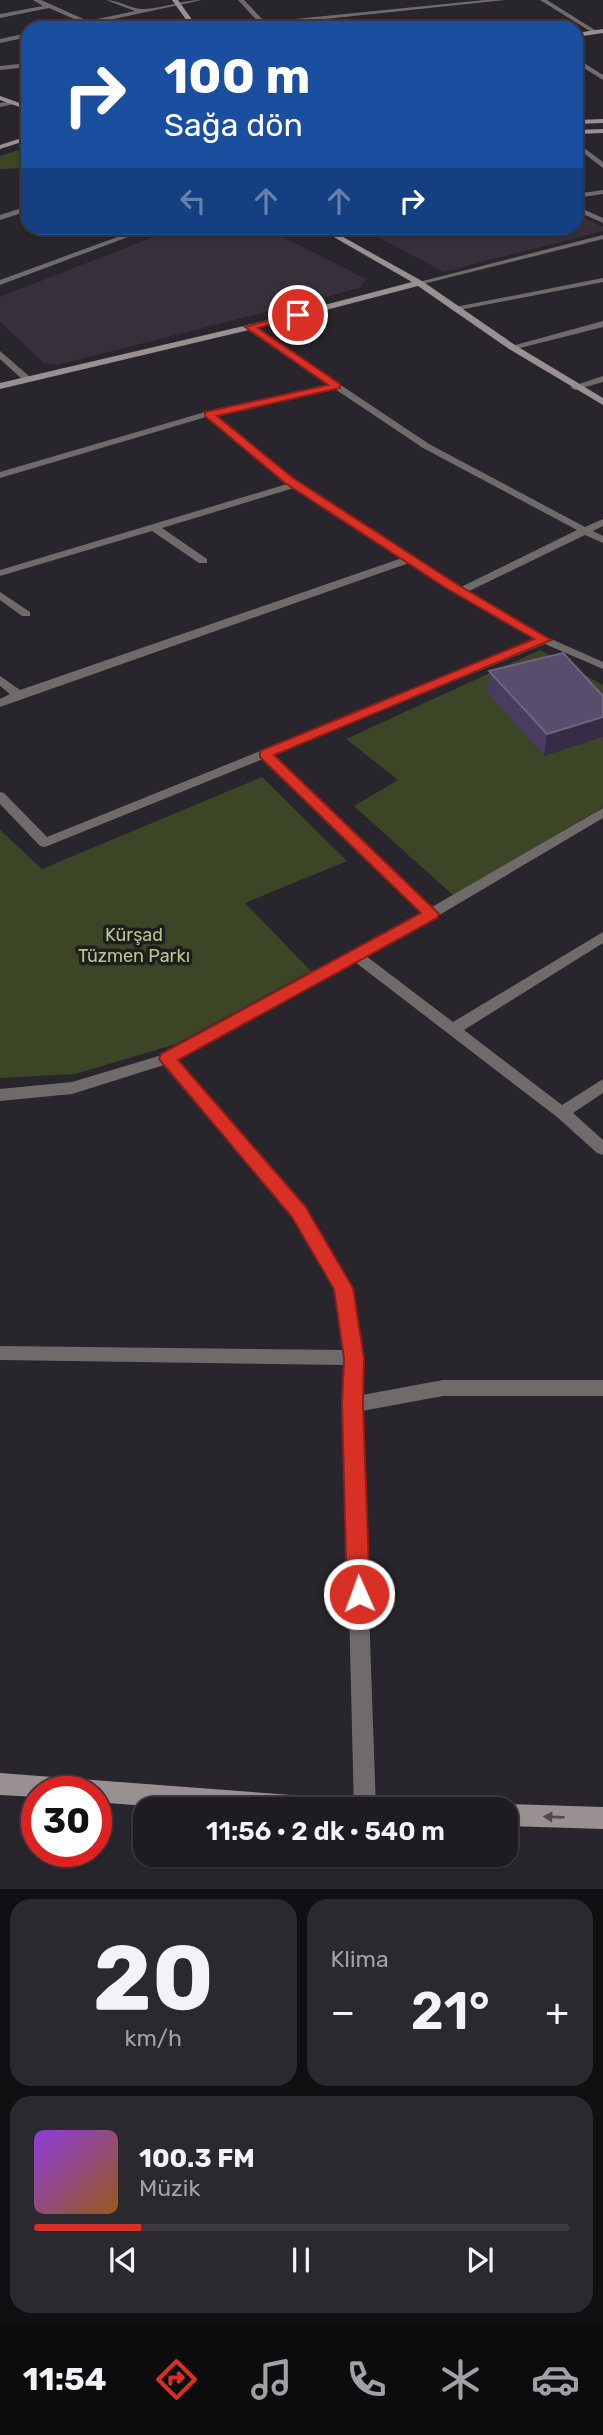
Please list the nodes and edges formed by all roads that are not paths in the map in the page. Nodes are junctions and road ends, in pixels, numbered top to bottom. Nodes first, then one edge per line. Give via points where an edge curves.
1 (36, 0) edge
2 (109, 0) edge
3 (199, 0) edge
4 (241, 0) edge
5 (395, 0) edge
6 (471, 0) edge
7 (502, 0) edge
8 (543, 0) edge
9 (177, 2) edge
10 (478, 3) junction
11 (50, 6) junction
12 (416, 9) junction
13 (141, 12) junction
14 (0, 16) edge
15 (83, 21) edge
16 (104, 21) edge
17 (190, 21) edge
18 (260, 21) edge
19 (309, 21) edge
20 (580, 21) edge
21 (583, 23) edge
22 (599, 32) edge
23 (21, 36) edge
24 (0, 41) edge
25 (583, 65) edge
26 (21, 66) edge
27 (0, 68) edge
28 (603, 78) edge
29 (0, 98) edge
30 (12, 103) junction
31 (0, 105) edge
32 (21, 106) edge
33 (603, 121) edge
34 (583, 122) edge
35 (603, 131) edge
36 (583, 132) edge
37 (21, 140) edge
38 (0, 147) edge
39 (583, 150) edge
40 (603, 166) edge
41 (603, 192) edge
42 (583, 195) edge
43 (21, 210) edge
44 (583, 211) edge
45 (0, 218) edge
46 (603, 221) edge
47 (130, 235) edge
48 (334, 235) edge
49 (603, 237) edge
50 (603, 280) edge
51 (419, 283) junction
52 (0, 284) edge
53 (454, 308) junction
54 (603, 324) edge
55 (250, 327) junction
56 (512, 346) junction
57 (0, 354) edge
58 (27, 379) junction
59 (603, 379) edge
60 (0, 386) edge
61 (337, 386) junction
62 (575, 387) junction
63 (603, 402) edge
64 (208, 414) junction
65 (0, 475) edge
66 (297, 484) junction
67 (603, 522) edge
68 (154, 527) junction
69 (584, 531) junction
70 (603, 540) edge
71 (410, 559) junction
72 (203, 561) dead end
73 (0, 573) edge
74 (461, 592) junction
75 (0, 595) edge
76 (26, 614) dead end
77 (545, 640) junction
78 (603, 666) edge
79 (0, 680) edge
80 (18, 695) junction
81 (0, 703) edge
82 (265, 754) junction
83 (0, 796) edge
84 (603, 812) edge
85 (431, 914) junction
86 (603, 937) edge
87 (355, 955) junction
88 (454, 1029) junction
89 (167, 1059) junction
90 (603, 1086) edge
91 (0, 1095) edge
92 (562, 1113) junction
93 (603, 1149) edge
94 (0, 1353) edge
95 (354, 1358) junction
96 (603, 1388) edge
97 (353, 1405) junction
98 (0, 1784) edge
99 (172, 1797) edge
100 (366, 1797) edge
101 (518, 1815) edge
102 (603, 1818) edge

1 - 11 street
2 - 13 street
3 - 9 street
4 - 18 street
5 - 12 street
6 - 10 street
7 - 10 street
8 - 20 street
9 - 13 street
9 - 17 street
10 - 12 street
11 - 14 street
11 - 15 street
12 - 19 street
13 - 16 street
21 - 22 street
23 - 24 street
25 - 28 street
26 - 27 street
29 - 30 street
30 - 31 street
30 - 32 street
33 - 34 street
35 - 36 street
37 - 38 street
39 - 40 street
41 - 42 street
43 - 45 street
44 - 46 street
47 - 52 street
48 - 51 street
49 - 51 street
50 - 53 street
51 - 53 street
51 - 55 street
53 - 56 street
54 - 56 street
55 - 58 street
55 - 61 street
56 - 62 street
57 - 58 street
58 - 60 street
59 - 62 street
61 - 64 street
61 - 69 street via 426,446
62 - 63 street
64 - 65 street
64 - 66 street
66 - 68 street
66 - 71 street
67 - 69 street
68 - 72 street
68 - 73 street
69 - 70 street
69 - 74 street
71 - 74 street
71 - 80 street
74 - 77 street
75 - 76 street
77 - 78 street
77 - 82 street
79 - 80 street
80 - 81 street
82 - 83 street via 45,843
82 - 85 street
84 - 85 street
85 - 87 street
86 - 88 street
87 - 88 street
87 - 89 street
88 - 92 street
89 - 91 street via 72,1088
89 - 95 street via 298,1212 344,1288
90 - 92 street
92 - 93 street
94 - 95 street
95 - 97 street
96 - 97 street via 443,1388
97 - 100 street
98 - 99 street
102 -> 101 street

